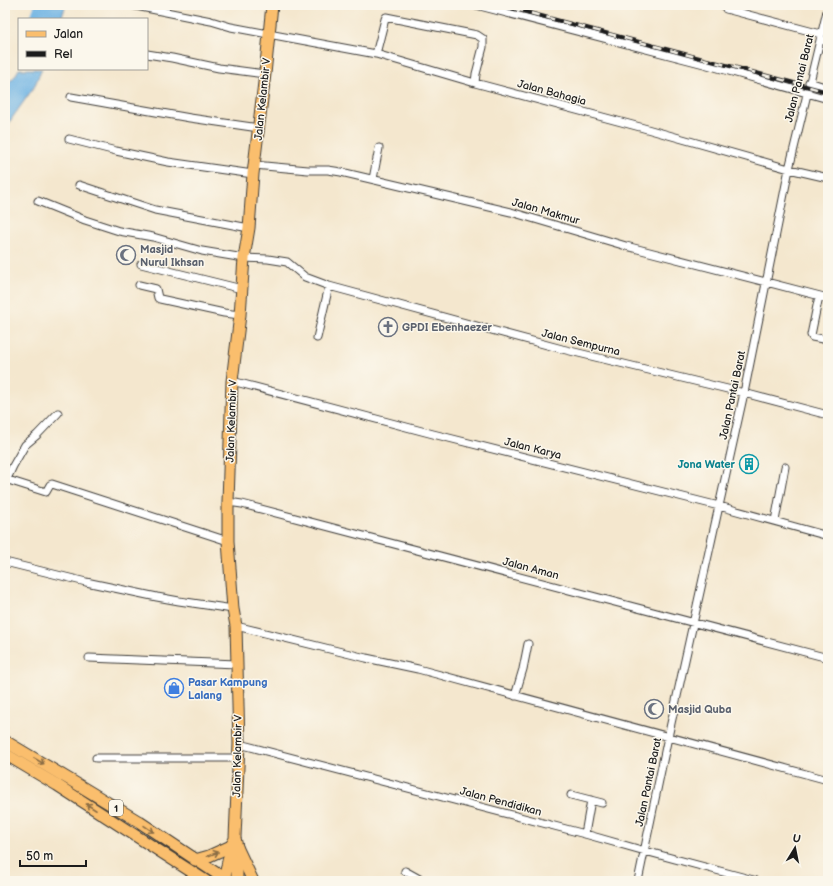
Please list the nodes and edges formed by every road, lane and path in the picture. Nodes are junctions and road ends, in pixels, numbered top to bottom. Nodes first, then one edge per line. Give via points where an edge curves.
1 (131, 5) edge
2 (272, 5) edge
3 (476, 5) edge
4 (828, 7) edge
5 (726, 9) dead end
6 (269, 34) junction
7 (820, 37) junction
8 (828, 41) edge
9 (148, 54) edge
10 (376, 54) junction
11 (265, 74) junction
12 (809, 82) junction
13 (475, 83) junction
14 (828, 88) edge
15 (806, 94) junction
16 (71, 97) dead end
17 (828, 99) edge
18 (259, 128) junction
19 (69, 139) dead end
20 (379, 148) dead end
21 (254, 169) junction
22 (789, 169) junction
23 (828, 178) edge
24 (373, 179) junction
25 (79, 185) dead end
26 (38, 201) dead end
27 (249, 228) junction
28 (244, 258) junction
29 (141, 264) dead end
30 (765, 282) junction
31 (139, 285) dead end
32 (329, 286) junction
33 (242, 289) junction
34 (819, 296) junction
35 (828, 298) edge
36 (240, 315) junction
37 (317, 338) dead end
38 (828, 340) edge
39 (232, 381) junction
40 (744, 392) junction
41 (58, 413) dead end
42 (828, 416) edge
43 (5, 463) edge
44 (12, 466) junction
45 (785, 467) dead end
46 (5, 481) edge
47 (228, 502) junction
48 (719, 506) junction
49 (775, 521) junction
50 (828, 536) edge
51 (228, 541) junction
52 (5, 562) edge
53 (233, 608) junction
54 (693, 622) junction
55 (236, 626) junction
56 (528, 644) dead end
57 (89, 658) dead end
58 (828, 658) edge
59 (236, 664) junction
60 (515, 696) junction
61 (668, 737) junction
62 (5, 741) edge
63 (239, 744) junction
64 (5, 754) edge
65 (96, 758) dead end
66 (238, 758) junction
67 (828, 780) edge
68 (571, 795) dead end
69 (591, 800) junction
70 (602, 803) dead end
71 (585, 834) junction
72 (235, 844) junction
73 (645, 851) junction
74 (195, 860) junction
75 (405, 871) dead end
76 (204, 880) edge
77 (225, 880) edge
78 (237, 881) edge
79 (253, 881) edge
80 (422, 881) edge
81 (638, 881) edge
82 (757, 881) edge

1 - 6 street, Jalan Bahagia
2 - 6 main road, Jalan Kelambir V
3 - 15 street via 704,64
4 - 7 street, Jalan Pantai Barat
5 - 7 street
6 - 10 street, Jalan Bahagia
6 - 11 main road, Jalan Kelambir V
7 - 8 street
7 - 12 street, Jalan Pantai Barat
9 - 11 street
10 - 13 street, Jalan Bahagia
10 - 13 street via 386,17 477,35 483,39 483,47
11 - 18 main road, Jalan Kelambir V
12 - 14 street
12 - 15 street, Jalan Pantai Barat
13 - 22 street, Jalan Bahagia
15 - 17 street
15 - 22 street, Jalan Pantai Barat
16 - 18 street
18 - 21 main road, Jalan Kelambir V
19 - 21 street, Jalan Makmur via 168,162
20 - 24 street
21 - 24 street, Jalan Makmur via 328,170
21 - 27 main road, Jalan Kelambir V
22 - 23 street, Jalan Bahagia
22 - 30 street, Jalan Pantai Barat
24 - 30 street, Jalan Makmur via 511,212 626,246
25 - 27 street via 155,210
26 - 28 street, Jalan Sempurna via 119,231 202,251
27 - 28 main road, Jalan Kelambir V
28 - 32 street, Jalan Sempurna via 288,262 305,277
28 - 33 main road, Jalan Kelambir V
29 - 33 street
30 - 34 street, Jalan Makmur
30 - 40 street, Jalan Pantai Barat
31 - 36 street via 156,289 160,299
32 - 37 street
32 - 40 street, Jalan Sempurna via 562,349
33 - 36 main road, Jalan Kelambir V
34 - 35 street, Jalan Makmur
34 - 38 street via 810,336
36 - 39 main road, Jalan Kelambir V
39 - 47 main road, Jalan Kelambir V
39 - 48 street, Jalan Karya
40 - 42 street, Jalan Sempurna
40 - 48 street, Jalan Pantai Barat
41 - 44 street via 25,445
43 - 44 street
44 - 46 street
45 - 49 street
46 - 51 street via 46,492 52,484
47 - 51 main road, Jalan Kelambir V
47 - 54 street, Jalan Aman
48 - 49 street, Jalan Karya
48 - 54 street, Jalan Pantai Barat
49 - 50 street, Jalan Karya
51 - 53 main road, Jalan Kelambir V
52 - 53 street via 171,600
53 - 55 main road, Jalan Kelambir V
54 - 58 street, Jalan Aman
54 - 61 street, Jalan Pantai Barat
55 - 59 main road, Jalan Kelambir V
55 - 60 street via 418,669
56 - 60 street
57 - 59 street
59 - 63 main road, Jalan Kelambir V
60 - 61 street
61 - 67 street
61 - 73 street, Jalan Pantai Barat
62 -> 74 main road, 1 via 124,813
63 - 66 main road, Jalan Kelambir V
63 - 71 street, Jalan Pendidikan
76 -> 64 main road, 1
65 - 66 street
66 - 72 main road, Jalan Kelambir V
68 - 69 street
69 - 70 street
69 - 71 street
71 - 73 street, Jalan Pendidikan
74 -> 72 main road
72 - 77 main road, Jalan Kelambir V
72 - 78 main road, Jalan Kelambir V
72 - 79 main road
73 - 81 street, Jalan Pantai Barat
73 - 82 street, Jalan Pendidikan
74 - 77 main road, 1
75 - 80 street

